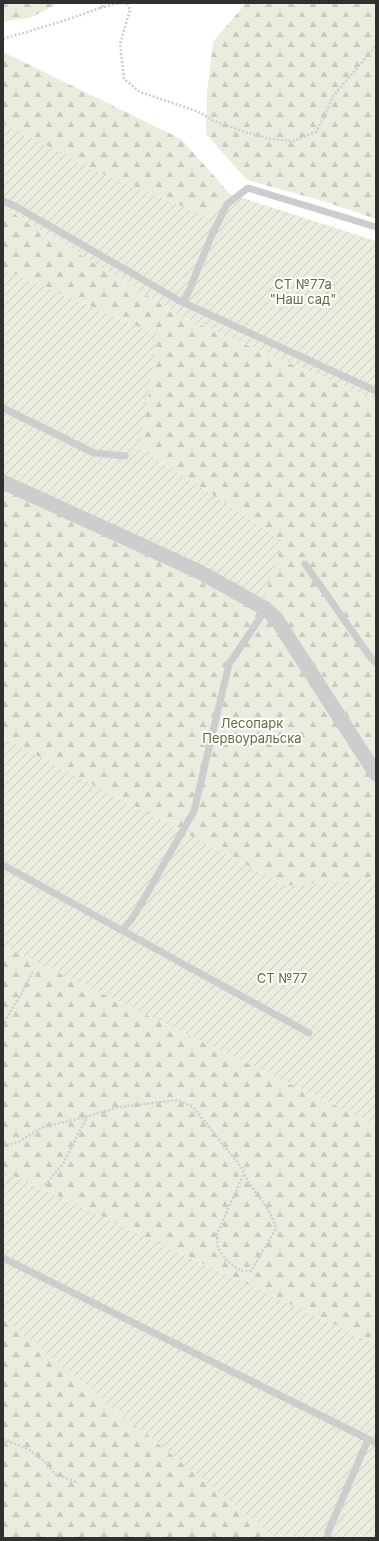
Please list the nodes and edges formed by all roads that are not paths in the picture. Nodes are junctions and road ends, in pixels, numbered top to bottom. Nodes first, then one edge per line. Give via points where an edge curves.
1 (3, 201) edge
2 (376, 227) edge
3 (183, 302) junction
4 (376, 391) edge
5 (3, 408) edge
6 (125, 456) dead end
7 (3, 482) edge
8 (305, 564) dead end
9 (266, 609) junction
10 (376, 663) edge
11 (376, 774) edge
12 (3, 865) edge
13 (122, 930) junction
14 (309, 1033) dead end
15 (3, 1258) edge
16 (368, 1440) junction
17 (376, 1444) edge
18 (328, 1538) edge

1 - 3 lane
2 - 3 lane via 248,188 227,204
3 - 4 lane
5 - 6 lane via 94,453
7 - 9 street via 200,572
8 - 10 lane
9 - 11 street via 277,620
9 - 13 lane via 229,664 194,811 141,904
12 - 13 lane
13 - 14 lane
15 - 16 lane
16 - 17 lane
16 - 18 lane via 328,1532

